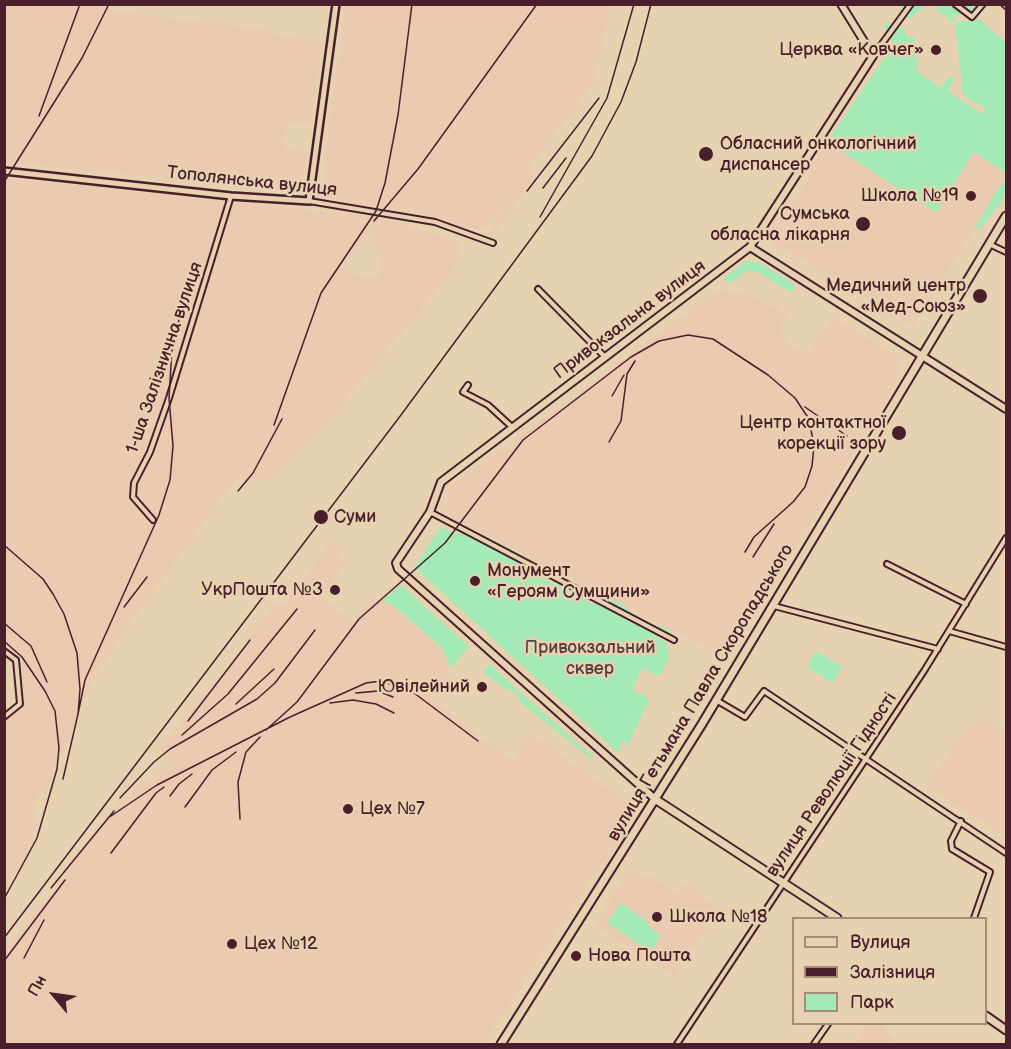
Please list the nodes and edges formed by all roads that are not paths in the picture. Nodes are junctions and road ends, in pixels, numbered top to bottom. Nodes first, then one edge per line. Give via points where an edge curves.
1 (336, 4) edge
2 (841, 4) edge
3 (911, 4) edge
4 (955, 4) edge
5 (983, 4) edge
6 (873, 56) junction
7 (4, 171) edge
8 (231, 196) junction
9 (309, 201) junction
10 (1006, 216) edge
11 (493, 243) dead end
12 (989, 244) junction
13 (750, 247) junction
14 (1006, 252) edge
15 (538, 289) dead end
16 (922, 354) junction
17 (605, 357) junction
18 (468, 385) dead end
19 (1006, 409) edge
20 (512, 427) junction
21 (430, 512) junction
22 (153, 520) dead end
23 (1006, 538) edge
24 (887, 564) dead end
25 (966, 604) junction
26 (773, 606) junction
27 (949, 631) junction
28 (674, 640) dead end
29 (1006, 647) edge
30 (938, 649) junction
31 (4, 651) edge
32 (716, 700) junction
33 (4, 717) edge
34 (866, 757) junction
35 (655, 800) junction
36 (961, 821) junction
37 (1006, 853) edge
38 (783, 883) junction
39 (835, 917) edge
40 (974, 917) edge
41 (987, 1017) edge
42 (827, 1025) edge
43 (1006, 1030) edge
44 (501, 1044) edge
45 (677, 1044) edge
46 (814, 1044) edge

1 - 9 street
2 - 6 main road
3 - 6 street
4 - 5 street via 972,17
6 - 13 main road, Привокзальна вулиця
7 - 8 street, Тополянська вулиця
8 - 9 street, Тополянська вулиця
8 - 22 street, 1-ша Залізнична вулиця via 169,398 134,483 133,497
9 - 11 street, Тополянська вулиця via 435,222
10 - 12 main road, вулиця Гетьмана Павла Скоропадського
12 - 14 street
12 - 16 main road, вулиця Гетьмана Павла Скоропадського
13 - 16 main road
13 - 17 main road, Привокзальна вулиця
15 - 17 street
16 - 19 main road
16 - 26 main road, вулиця Гетьмана Павла Скоропадського
17 - 20 main road, Привокзальна вулиця
18 - 20 street via 463,392 488,405
20 - 21 main road, Привокзальна вулиця via 441,482
21 - 28 street
21 - 35 main road via 397,559 398,569
23 - 25 street, вулиця Революції Гідності
24 - 25 street
25 - 27 street, вулиця Революції Гідності
26 - 30 street
26 - 32 main road, вулиця Гетьмана Павла Скоропадського
27 - 29 street
27 - 30 street, вулиця Революції Гідності
30 - 34 street, вулиця Революції Гідності
31 - 33 street via 16,660 20,704
32 - 34 street via 745,717 764,691
32 - 35 main road, вулиця Гетьмана Павла Скоропадського
34 - 36 street
34 - 38 street, вулиця Революції Гідності
35 - 38 main road
35 - 44 main road, вулиця Гетьмана Павла Скоропадського
36 - 37 street
36 - 40 street via 951,840 952,849 990,872
38 - 39 main road
38 - 45 street, вулиця Революції Гідності
41 - 43 main road
42 - 46 street

